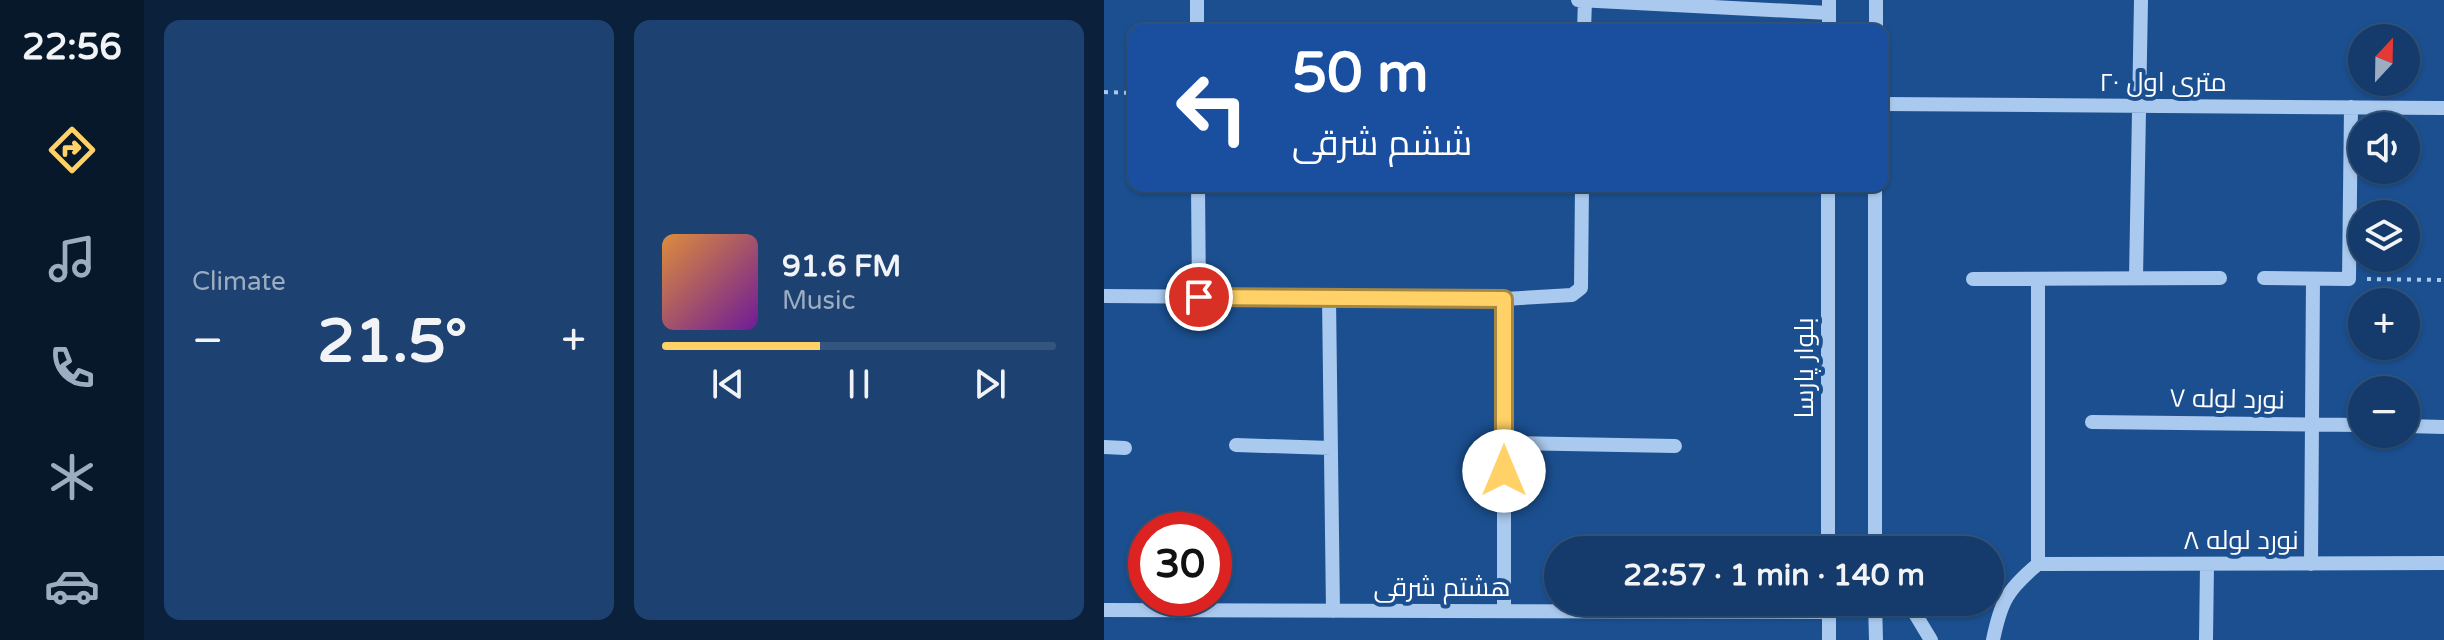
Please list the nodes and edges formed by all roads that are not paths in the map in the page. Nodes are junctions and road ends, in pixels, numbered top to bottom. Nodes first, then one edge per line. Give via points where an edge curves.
1 (1197, 0) edge
2 (1578, 0) edge
3 (1585, 0) edge
4 (1876, 0) edge
5 (2141, 0) edge
6 (1829, 6) edge
7 (1197, 24) edge
8 (1584, 24) edge
9 (1876, 24) edge
10 (1888, 104) edge
11 (2139, 106) junction
12 (2351, 107) junction
13 (2444, 108) edge
14 (1198, 192) edge
15 (1582, 192) edge
16 (1828, 192) edge
17 (1875, 192) edge
18 (2136, 278) junction
19 (2220, 278) dead end
20 (2264, 278) dead end
21 (1973, 279) dead end
22 (2038, 279) junction
23 (2313, 279) junction
24 (1104, 296) edge
25 (1199, 297) junction
26 (1329, 298) junction
27 (1504, 299) junction
28 (2092, 422) dead end
29 (2312, 424) junction
30 (2348, 425) edge
31 (2420, 426) edge
32 (2444, 427) edge
33 (1504, 443) junction
34 (1236, 445) dead end
35 (1675, 446) dead end
36 (1104, 447) edge
37 (1125, 448) dead end
38 (1331, 448) junction
39 (1828, 536) edge
40 (1875, 536) edge
41 (2444, 563) edge
42 (2038, 564) junction
43 (2311, 564) junction
44 (2207, 565) junction
45 (1104, 610) edge
46 (1333, 611) junction
47 (1504, 611) junction
48 (1544, 611) edge
49 (1829, 616) edge
50 (1875, 616) edge
51 (1916, 616) edge
52 (1829, 640) edge
53 (1876, 640) edge
54 (1931, 640) edge
55 (1993, 640) edge
56 (2206, 640) edge

1 - 7 street
2 - 3 street
3 - 6 street
3 - 8 street
4 - 9 street
5 - 11 street
10 - 11 street, ۲۰ متری اول
11 - 12 street, ۲۰ متری اول
11 - 18 street
12 - 13 street, ۲۰ متری اول
12 - 23 street via 2349,279
14 - 25 street
15 - 27 street via 1581,288 1572,295
16 - 39 street, بلوار پارسا
17 - 40 street
18 - 19 street
18 - 22 street
20 - 23 street
21 - 22 street
22 - 42 street
23 - 29 street
24 - 25 street
25 - 26 street
26 - 27 street
26 - 38 street
27 - 33 street
28 - 29 street, ۷ نورد لوله
29 - 30 street, ۷ نورد لوله
29 - 43 street
31 - 32 street
33 - 35 street
33 - 47 street
34 - 38 street
36 - 37 street
38 - 46 street
41 - 43 street, ۸ نورد لوله
42 - 44 street, ۸ نورد لوله
42 - 55 street via 2016,583 2000,609
43 - 44 street, ۸ نورد لوله
44 - 56 street
45 - 46 street, هشتم شرقی
46 - 47 street, هشتم شرقی
47 - 48 street, هشتم شرقی
49 - 52 street
50 - 53 street
51 - 54 street

